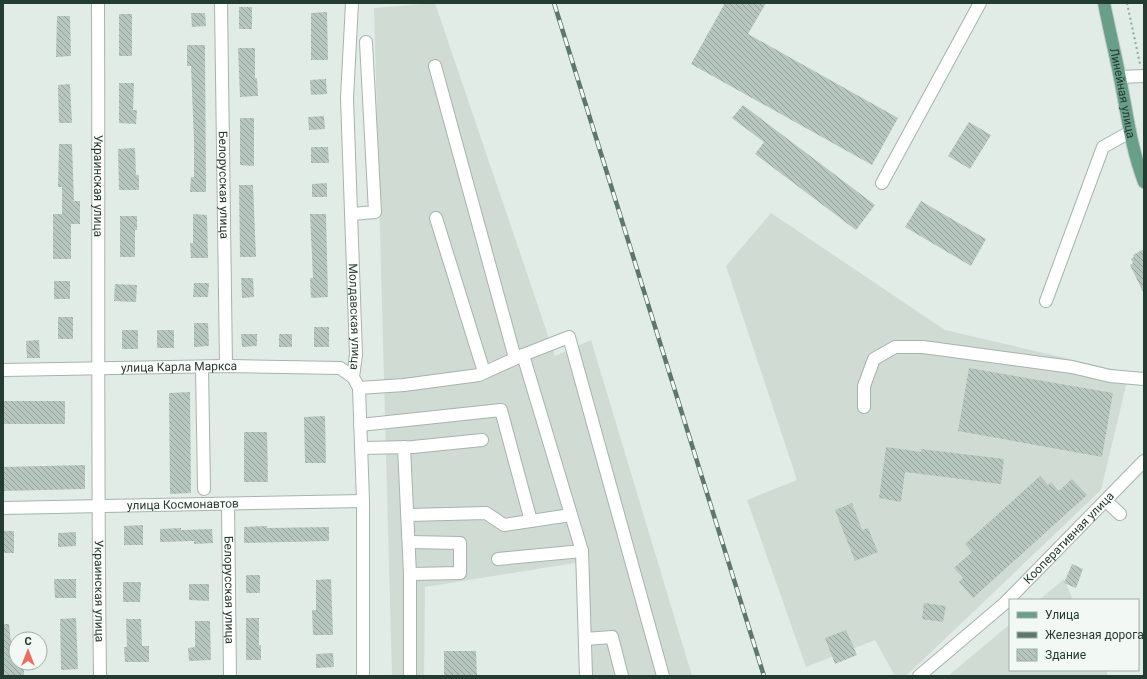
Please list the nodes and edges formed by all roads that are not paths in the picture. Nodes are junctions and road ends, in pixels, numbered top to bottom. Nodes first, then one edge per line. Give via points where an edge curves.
1 (98, 3) edge
2 (221, 3) edge
3 (352, 3) edge
4 (980, 3) edge
5 (1104, 3) edge
6 (366, 42) dead end
7 (435, 66) dead end
8 (1143, 76) edge
9 (1120, 78) junction
10 (1130, 132) junction
11 (1144, 182) edge
12 (882, 183) dead end
13 (352, 214) junction
14 (436, 218) dead end
15 (1046, 302) dead end
16 (519, 357) junction
17 (202, 366) junction
18 (226, 366) junction
19 (99, 368) junction
20 (3, 370) edge
21 (484, 372) junction
22 (352, 377) junction
23 (1144, 379) edge
24 (359, 388) junction
25 (864, 407) dead end
26 (360, 425) junction
27 (482, 440) dead end
28 (404, 447) junction
29 (361, 448) junction
30 (1144, 461) edge
31 (204, 489) dead end
32 (363, 501) junction
33 (1106, 501) junction
34 (228, 504) junction
35 (98, 505) junction
36 (3, 508) edge
37 (1120, 514) dead end
38 (408, 515) junction
39 (571, 515) junction
40 (531, 521) junction
41 (409, 542) junction
42 (582, 551) junction
43 (498, 559) dead end
44 (410, 574) junction
45 (585, 639) junction
46 (100, 676) edge
47 (230, 676) edge
48 (363, 676) edge
49 (410, 676) edge
50 (586, 676) edge
51 (622, 676) edge
52 (663, 676) edge
53 (919, 676) edge

1 - 19 street, Украинская улица
2 - 18 street, Белорусская улица
3 - 13 street, Молдавская улица via 347,98
4 - 12 street
5 - 9 main road, Линейная улица
6 - 13 street via 375,212
7 - 16 street
8 - 9 street
9 - 10 main road, Линейная улица
10 - 11 main road, Линейная улица
10 - 15 street via 1103,147
13 - 22 street, Молдавская улица via 356,355
14 - 21 street
16 - 21 street
16 - 39 street
16 - 52 street via 569,337
17 - 18 street, улица Карла Маркса
17 - 19 street, улица Карла Маркса
17 - 31 street
18 - 22 street, улица Карла Маркса via 340,368
19 - 20 street, улица Карла Маркса
19 - 35 street, Украинская улица
21 - 24 street via 479,375 404,385
22 - 24 street, Молдавская улица
23 - 25 street via 1110,376 1072,367 953,350 895,347 874,359 864,386
24 - 26 street
26 - 29 street
26 - 40 street via 501,410
27 - 28 street
28 - 29 street
28 - 38 street
29 - 32 street
30 - 33 street, Кооперативная улица
32 - 34 street, улица Космонавтов
32 - 48 street
33 - 37 street
33 - 53 street, Кооперативная улица via 1005,603
34 - 35 street, улица Космонавтов
34 - 47 street, Белорусская улица
35 - 36 street, улица Космонавтов
35 - 46 street, Украинская улица
38 - 40 street via 486,513 504,524
38 - 41 street
39 - 40 street
39 - 42 street
41 - 44 street
41 - 44 street via 460,543 460,573
42 - 43 street
42 - 45 street
44 - 49 street
45 - 50 street
45 - 51 street via 612,637

